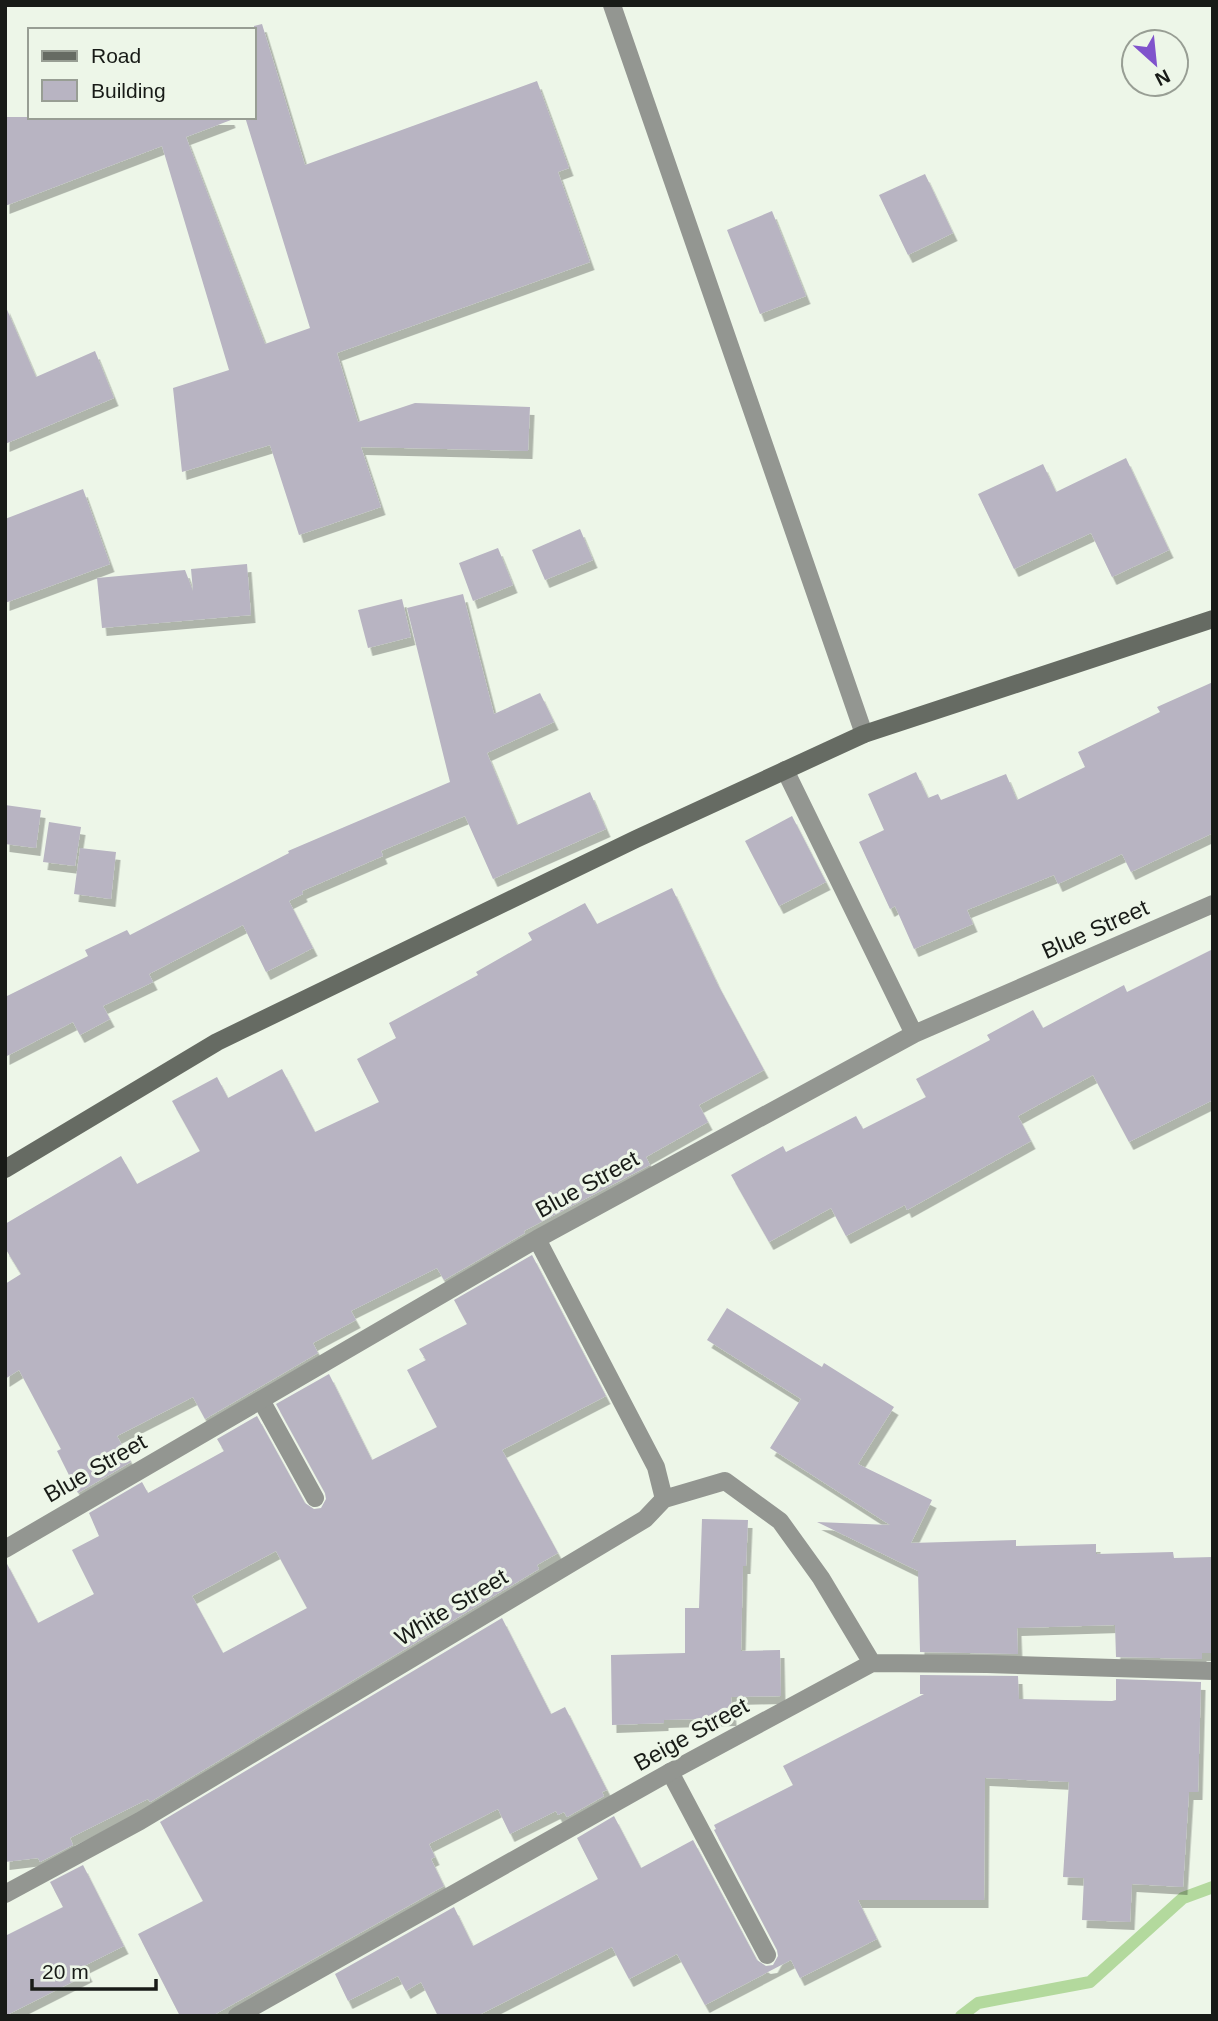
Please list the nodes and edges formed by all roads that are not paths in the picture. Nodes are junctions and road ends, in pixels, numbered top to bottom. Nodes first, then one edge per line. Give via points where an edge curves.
1 (612, 5) edge
2 (1213, 620) edge
3 (864, 734) junction
4 (785, 770) junction
5 (1213, 904) edge
6 (914, 1034) junction
7 (5, 1170) edge
8 (537, 1240) junction
9 (261, 1400) junction
10 (315, 1498) dead end
11 (664, 1499) junction
12 (5, 1549) edge
13 (872, 1663) junction
14 (1213, 1671) edge
15 (670, 1772) junction
16 (5, 1894) edge
17 (767, 1955) dead end
18 (237, 2016) edge

1 - 3 street
2 - 3 street
3 - 4 street
4 - 6 street
4 - 7 street via 217,1042
5 - 6 street, Blue Street
6 - 8 street, Blue Street
8 - 9 street, Blue Street
8 - 11 street via 656,1467
9 - 10 street
9 - 12 street, Blue Street
11 - 13 street via 725,1481 780,1521
11 - 16 street, White Street via 645,1520 141,1821
13 - 14 street, Beige Street
13 - 15 street, Beige Street
15 - 17 street
15 - 18 street, Beige Street

